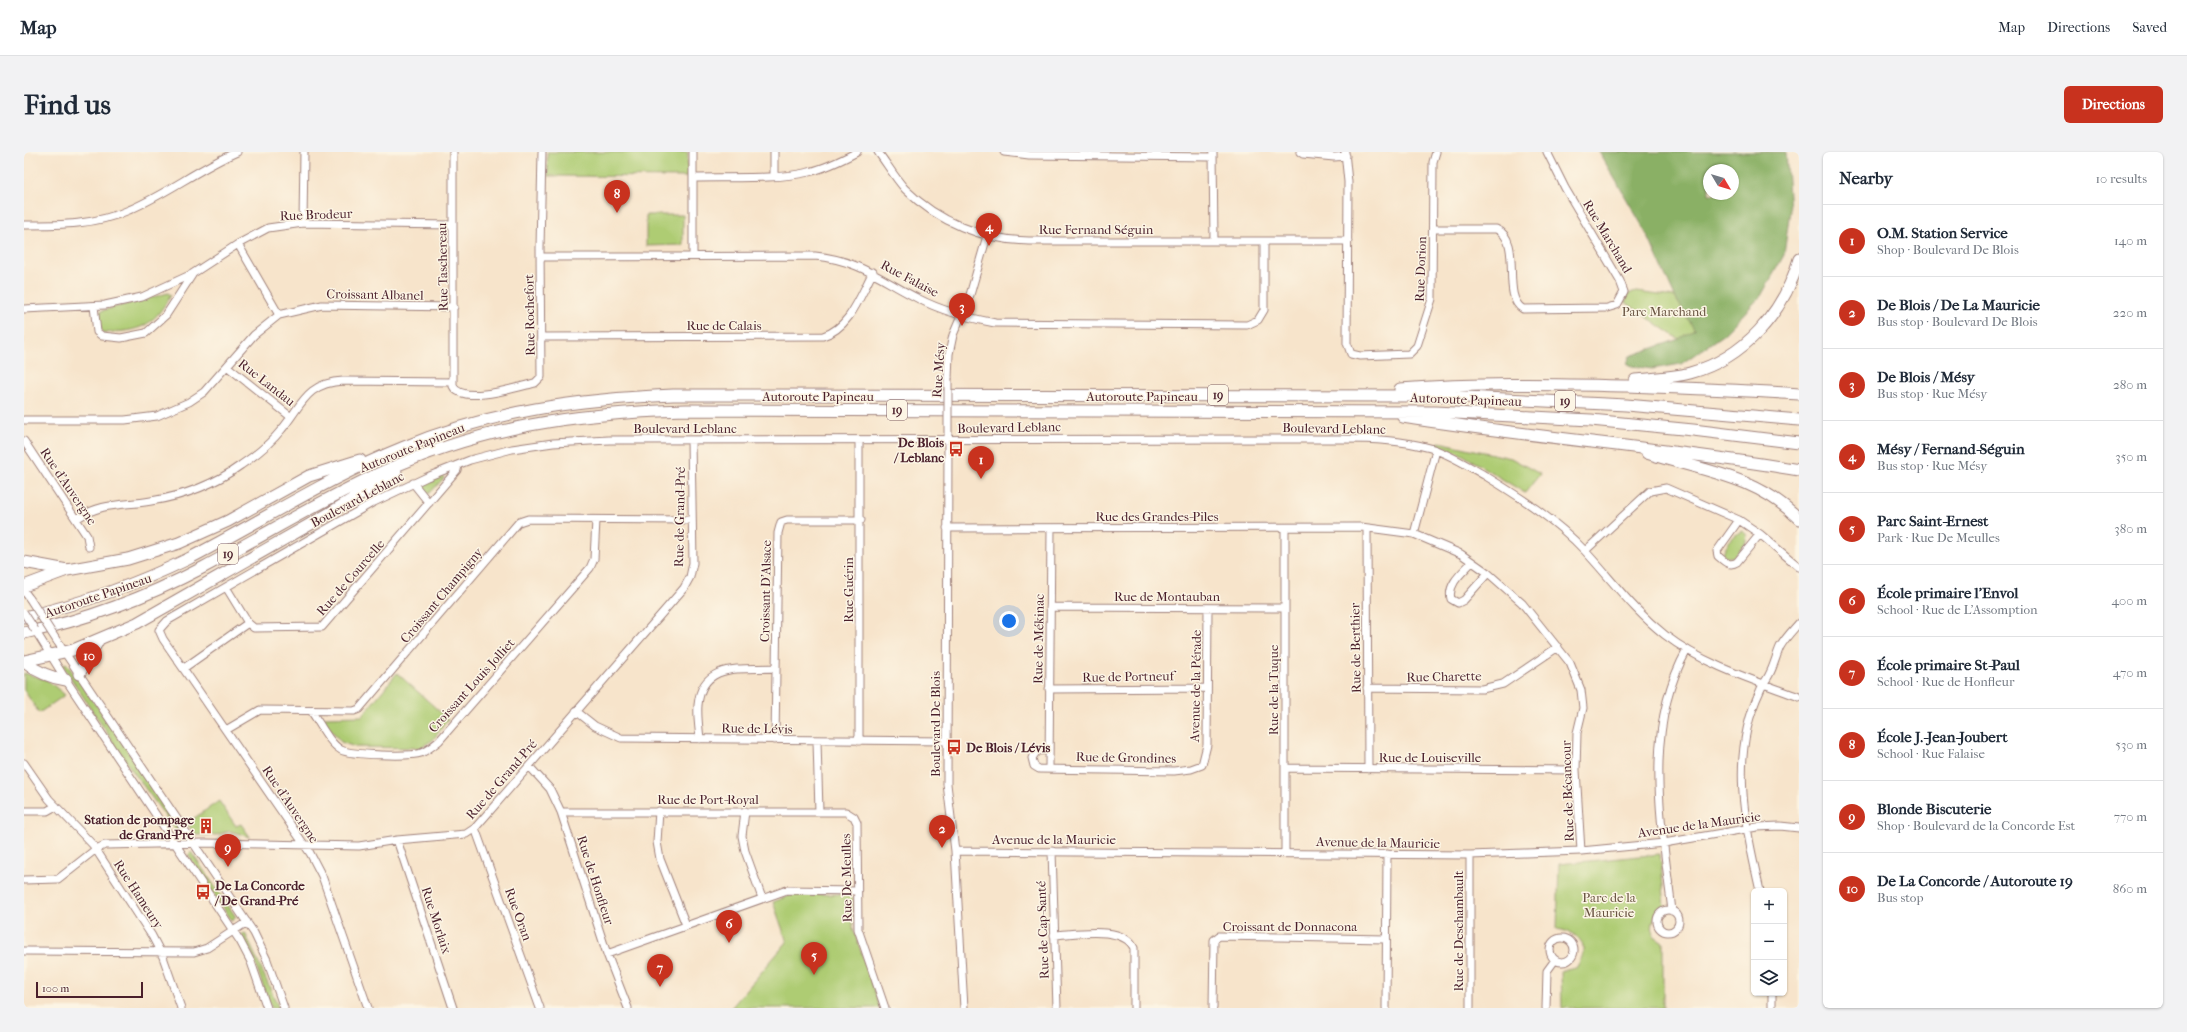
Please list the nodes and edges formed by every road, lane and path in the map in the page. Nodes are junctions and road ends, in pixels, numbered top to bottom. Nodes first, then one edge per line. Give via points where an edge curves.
1 (237, 152) edge
2 (304, 152) edge
3 (453, 152) edge
4 (542, 152) edge
5 (693, 152) edge
6 (774, 152) edge
7 (857, 152) edge
8 (878, 152) edge
9 (1004, 152) edge
10 (1300, 152) edge
11 (1436, 152) edge
12 (1547, 152) edge
13 (1131, 154) edge
14 (1213, 154) edge
15 (1345, 154) edge
16 (774, 176) junction
17 (693, 178) junction
18 (303, 223) junction
19 (24, 225) edge
20 (453, 226) junction
21 (1433, 229) junction
22 (987, 236) junction
23 (1214, 241) junction
24 (1264, 241) junction
25 (1348, 241) junction
26 (238, 244) junction
27 (694, 256) junction
28 (540, 257) junction
29 (1799, 259) edge
30 (873, 272) junction
31 (192, 274) junction
32 (94, 306) junction
33 (454, 307) junction
34 (24, 309) edge
35 (279, 315) junction
36 (962, 315) junction
37 (541, 337) junction
38 (228, 367) junction
39 (453, 382) junction
40 (1614, 386) junction
41 (1799, 394) edge
42 (1329, 395) junction
43 (1366, 411) junction
44 (292, 417) junction
45 (24, 420) edge
46 (1799, 420) edge
47 (948, 437) junction
48 (691, 440) junction
49 (860, 440) junction
50 (24, 441) edge
51 (418, 442) junction
52 (1799, 443) edge
53 (1623, 445) junction
54 (1436, 450) junction
55 (424, 455) junction
56 (458, 465) junction
57 (1799, 470) edge
58 (413, 483) junction
59 (429, 503) junction
60 (76, 519) junction
61 (1799, 519) edge
62 (596, 520) junction
63 (692, 520) junction
64 (861, 520) junction
65 (1739, 520) junction
66 (946, 528) junction
67 (1051, 528) junction
68 (1285, 528) junction
69 (1367, 528) junction
70 (1414, 534) junction
71 (1760, 534) junction
72 (89, 547) dead end
73 (1585, 551) junction
74 (24, 562) edge
75 (1472, 562) junction
76 (1799, 567) edge
77 (67, 570) junction
78 (1488, 573) junction
79 (24, 586) edge
80 (226, 587) junction
81 (24, 591) edge
82 (1050, 607) junction
83 (1208, 608) junction
84 (1284, 608) junction
85 (24, 613) edge
86 (24, 617) edge
87 (248, 623) junction
88 (1799, 623) edge
89 (159, 630) joint
90 (24, 633) edge
91 (98, 641) junction
92 (1558, 647) junction
93 (1687, 650) junction
94 (65, 653) junction
95 (51, 656) junction
96 (24, 662) edge
97 (184, 668) junction
98 (775, 668) junction
99 (79, 674) junction
100 (66, 680) junction
101 (1764, 684) junction
102 (1207, 688) junction
103 (1367, 688) junction
104 (1049, 689) junction
105 (1799, 697) edge
106 (311, 710) junction
107 (576, 711) junction
108 (226, 730) junction
109 (700, 739) junction
110 (775, 740) junction
111 (817, 741) junction
112 (859, 741) junction
113 (947, 741) junction
114 (1049, 750) junction
115 (24, 763) edge
116 (1202, 765) joint
117 (529, 766) junction
118 (1048, 768) junction
119 (1285, 768) junction
120 (1368, 769) junction
121 (1576, 770) junction
122 (56, 806) junction
123 (24, 811) edge
124 (659, 811) junction
125 (745, 811) junction
126 (560, 812) junction
127 (819, 812) junction
128 (854, 817) joint
129 (475, 828) junction
130 (1746, 828) junction
131 (1799, 828) edge
132 (397, 840) junction
133 (1664, 843) junction
134 (176, 844) junction
135 (195, 844) junction
136 (305, 845) junction
137 (96, 849) junction
138 (955, 851) junction
139 (1052, 851) junction
140 (1581, 851) junction
141 (1285, 852) junction
142 (1387, 854) junction
143 (1470, 855) junction
144 (24, 880) edge
145 (1759, 888) edge
146 (857, 891) junction
147 (762, 898) junction
148 (1672, 911) dead end
149 (247, 922) junction
150 (686, 925) junction
151 (234, 931) junction
152 (1054, 935) junction
153 (1386, 939) junction
154 (24, 951) edge
155 (161, 952) junction
156 (607, 954) junction
157 (1555, 960) dead end
158 (1772, 996) edge
159 (181, 1008) edge
160 (267, 1008) edge
161 (284, 1008) edge
162 (368, 1008) edge
163 (453, 1008) edge
164 (540, 1008) edge
165 (628, 1008) edge
166 (885, 1008) edge
167 (964, 1008) edge
168 (1057, 1008) edge
169 (1134, 1008) edge
170 (1213, 1008) edge
171 (1386, 1008) edge
172 (1470, 1008) edge
173 (1546, 1008) edge
174 (1772, 1008) edge

1 - 19 street via 210,163 128,211 68,226
2 - 18 street
3 - 20 street, Rue Taschereau
4 - 28 street, Rue Rochefort
5 - 17 street
6 - 16 street
7 - 16 street via 808,172
8 - 22 street, Rue Fernand Séguin via 904,188 925,208 946,220
9 - 13 street via 1029,156
10 - 15 street via 1334,157
11 - 21 street, Rue Dorion via 1433,162
12 - 21 street, Rue Marchand via 1565,188 1620,281 1624,292 1617,305 1607,308 1523,310 1516,302 1508,241 1502,232 1496,229
13 - 14 street
14 - 23 street
15 - 25 street via 1348,182
16 - 17 street
17 - 27 street
18 - 20 street, Rue Brodeur
18 - 26 street, Rue Brodeur via 268,228
20 - 33 street, Rue Taschereau
21 - 25 street, Rue Dorion via 1432,304 1417,346 1413,352 1405,355 1360,356 1349,352
22 - 23 street, Rue Fernand Séguin via 1020,240
22 - 36 street, Rue Mésy
23 - 24 street, Rue Fernand Séguin
24 - 25 street, Rue Fernand Séguin
24 - 36 street, Rue Falaise via 1264,310 1258,320 1251,324 1009,324
26 - 31 street, Rue Brodeur
26 - 35 street
27 - 28 street, Rue Falaise
27 - 30 street, Rue Falaise via 815,256 841,260
28 - 37 street, Rue Rochefort
29 - 40 highway via 1792,280 1777,309 1760,330 1735,352 1690,373 1636,380
30 - 36 street, Rue Falaise via 920,300
30 - 37 street, Rue de Calais via 844,324 823,336
31 - 32 street, Rue Brodeur via 142,297
31 - 32 street, Rue Brodeur via 166,315 146,333 121,338 102,336 97,332
32 - 34 street, Rue Brodeur
33 - 35 street, Croissant Albanel via 322,305
33 - 39 street, Rue Taschereau
35 - 38 street, Croissant Albanel via 254,335
36 - 47 street, Rue Mésy, bridge via 950,348
37 - 39 street, Rue Rochefort via 541,377 536,383 478,394 458,392
38 - 44 street, Rue Landau
38 - 45 street, Croissant Albanel via 204,392 189,402 157,416 125,420
39 - 44 street via 329,382 308,394
40 - 41 highway
40 - 42 highway via 1459,384
42 - 46 highway, Autoroute Papineau / 19 via 1547,400 1661,407
42 - 51 highway, Autoroute Papineau / 19 via 626,397 570,402 518,412 460,427
43 - 52 highway, Autoroute Papineau / 19 via 1591,420
43 - 53 highway via 1476,428
43 - 55 highway, Autoroute Papineau / 19 via 636,412 529,424 473,438
44 - 60 street via 256,454 213,482 165,498 99,507
47 - 49 street, Boulevard Leblanc
47 - 54 street, Boulevard Leblanc via 1378,439
47 - 66 street, Boulevard De Blois
48 - 49 street, Boulevard Leblanc
48 - 56 street, Boulevard Leblanc via 553,443 506,450
48 - 63 street, Rue de Grand-Pré
49 - 64 street, Rue Guérin
50 - 60 street, Rue d'Auvergne
51 - 77 highway via 308,476 218,526 169,547 128,559
51 - 86 highway, Autoroute Papineau / 19 via 337,477 208,548 145,578 75,604
53 - 57 highway
53 - 61 highway via 1743,481 1776,500
54 - 70 street
54 - 73 street, Boulevard Leblanc via 1453,457 1532,506 1560,527
55 - 90 highway, Autoroute Papineau / 19 via 354,486 204,567 163,586 85,617
55 - 91 highway via 178,601
56 - 58 street, Boulevard Leblanc
56 - 59 street, Rue de Courcelle via 457,470
58 - 59 street
58 - 80 street, Boulevard Leblanc via 372,503
59 - 87 street, Rue de Courcelle via 322,627 257,628
60 - 72 street, Rue d'Auvergne via 87,536
62 - 63 street, Croissant Champigny
62 - 106 street, Croissant Champigny via 528,519 519,522 359,709
62 - 106 street, Croissant Louis Jolliet via 594,559 590,568 439,741 421,753 400,755 350,753 341,750
63 - 107 street, Rue de Grand-Pré via 693,563 684,588
64 - 98 street, Croissant D'Alsace via 781,522 778,533
64 - 112 street, Rue Guérin
65 - 71 street
65 - 71 street via 1717,552 1728,564 1737,562
65 - 73 street via 1670,489 1658,488 1647,493
66 - 67 street, Rue des Grandes-Piles
66 - 113 street, Boulevard De Blois
67 - 68 street, Rue des Grandes-Piles
67 - 82 street, Rue de Mékinac
68 - 69 street, Rue des Grandes-Piles
68 - 84 street, Rue de la Tuque
69 - 70 street, Rue de Bécancour
69 - 103 street, Rue de Berthier
70 - 75 street, Rue de Bécancour via 1461,554
71 - 76 street
73 - 93 street, Boulevard Leblanc via 1639,613
74 - 77 highway
75 - 78 street, Rue de Bécancour
75 - 78 street via 1453,583 1451,600 1464,600
77 - 79 highway
78 - 92 street, Rue de Bécancour via 1522,603
80 - 87 street
80 - 89 street, Boulevard Leblanc via 167,621
81 - 94 street, bridge
82 - 83 street, Rue de Montauban
82 - 104 street, Rue de Mékinac
83 - 84 street, Rue de Montauban
83 - 102 street, Avenue de la Pérade
84 - 119 street, Rue de la Tuque
85 - 95 street, bridge
87 - 97 street
88 - 101 street via 1782,644
89 - 97 street, Rue d'Auvergne
91 - 94 highway
91 - 99 highway
92 - 103 street, Rue Charette via 1503,684 1482,689
92 - 121 street, Rue de Bécancour via 1570,663 1581,690 1583,708 1577,733
93 - 101 street, Boulevard Leblanc
93 - 133 street via 1672,686 1659,740 1659,788
94 - 95 highway
94 - 99 street
95 - 96 highway
95 - 100 street
96 - 100 highway via 34,670
97 - 108 street, Rue d'Auvergne
98 - 109 street via 724,671 715,673 706,681 700,692 697,707
98 - 110 street, Croissant D'Alsace
99 - 135 street
100 - 134 street
101 - 105 street, Boulevard Leblanc
101 - 130 street via 1751,713 1742,756 1741,786
102 - 104 street, Rue de Portneuf
102 - 116 street, Avenue de la Pérade via 1207,745
103 - 120 street, Rue de Berthier
104 - 114 street, Rue de Mékinac
106 - 108 street, Croissant Champigny via 260,710
107 - 109 street, Rue de Lévis via 595,726 621,738
107 - 117 street, Rue de Grand-Pré
108 - 136 street, Rue d'Auvergne
109 - 110 street, Rue de Lévis
110 - 111 street, Rue de Lévis
111 - 112 street, Rue de Lévis
111 - 127 street
112 - 113 street, Rue de Lévis
113 - 138 street, Boulevard De Blois via 946,784
114 - 118 street, Rue de Mékinac
114 - 118 street via 1037,750 1032,758 1034,766
115 - 122 street, Rue Hameury
116 - 118 street, Rue de Grondines via 1174,771
117 - 126 street, Rue de Honfleur via 550,789
117 - 129 street, Rue de Grand-Pré
119 - 120 street, Rue de Louiseville
119 - 141 street, Rue de la Tuque
120 - 121 street, Rue de Louiseville
121 - 140 street, Rue de Bécancour
122 - 123 street via 47,810
122 - 137 street, Rue Hameury
124 - 125 street, Rue de Port-Royal
124 - 126 street, Rue de Port-Royal
124 - 150 street via 657,842 660,860
125 - 127 street, Rue de Port-Royal
125 - 147 street via 742,836
126 - 156 street, Rue de Honfleur
127 - 128 street, Rue de Port-Royal via 846,812
128 - 146 street, Rue De Meulles via 857,823
129 - 132 street, Rue de Grand-Pré via 466,834
129 - 164 street, Rue Oran
130 - 131 street, Avenue de la Mauricie
130 - 133 street, Avenue de la Mauricie
130 - 145 street
132 - 136 street, Rue de Grand-Pré via 359,846
132 - 163 street, Rue Morlaix
133 - 140 street, Avenue de la Mauricie
133 - 148 street
134 - 135 street, Rue de Grand-Pré
134 - 137 street, Rue de Grand-Pré via 104,845
134 - 151 street
135 - 136 street, Rue de Grand-Pré
135 - 149 street
136 - 162 street, Rue d'Auvergne via 322,876
137 - 144 street via 58,879
137 - 155 street, Rue Hameury
138 - 139 street, Avenue de la Mauricie
138 - 167 street, Boulevard De Blois
139 - 141 street, Avenue de la Mauricie
139 - 152 street, Rue de Cap-Santé
140 - 143 street, Avenue de la Mauricie
141 - 142 street, Avenue de la Mauricie
142 - 143 street, Avenue de la Mauricie
142 - 153 street
143 - 172 street, Rue de Deschambault
146 - 147 street via 787,890
146 - 166 street, Rue De Meulles via 858,929
147 - 150 street
149 - 151 street
149 - 161 street via 264,952
150 - 156 street
151 - 155 street via 200,951
151 - 160 street via 249,958
152 - 168 street, Rue de Cap-Santé
152 - 169 street via 1105,933 1121,935 1131,942 1134,948
153 - 170 street, Croissant de Donnacona via 1219,936 1214,940
153 - 171 street
154 - 155 street
155 - 159 street, Rue Hameury
156 - 165 street, Rue de Honfleur
157 - 173 street via 1547,971
158 - 174 street

